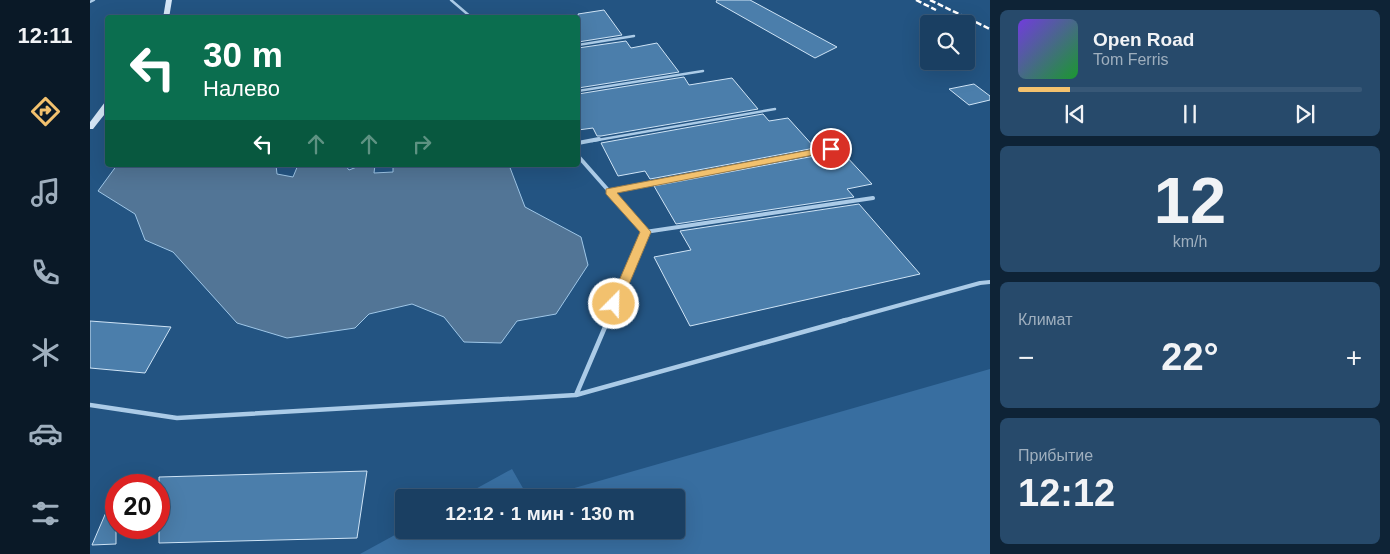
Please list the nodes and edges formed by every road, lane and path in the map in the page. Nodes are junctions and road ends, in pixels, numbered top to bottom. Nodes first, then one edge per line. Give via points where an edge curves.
1 (94, 0) edge
2 (169, 0) edge
3 (451, 0) edge
4 (90, 2) edge
5 (166, 15) edge
6 (468, 15) edge
7 (634, 36) dead end
8 (580, 45) edge
9 (703, 71) dead end
10 (580, 91) edge
11 (105, 108) edge
12 (774, 109) dead end
13 (90, 127) edge
14 (580, 143) edge
15 (831, 149) dead end
16 (580, 158) edge
17 (609, 191) junction
18 (873, 198) dead end
19 (646, 232) junction
20 (990, 282) edge
21 (576, 396) junction
22 (90, 406) edge

1 - 4 lane
2 - 5 main road
3 - 6 lane
7 - 8 lane
9 - 10 lane
11 - 13 main road
12 - 14 lane
15 - 17 lane
16 - 17 lane
17 - 19 lane
18 - 19 lane
19 - 21 lane
20 - 21 lane
21 - 22 lane via 177,418

